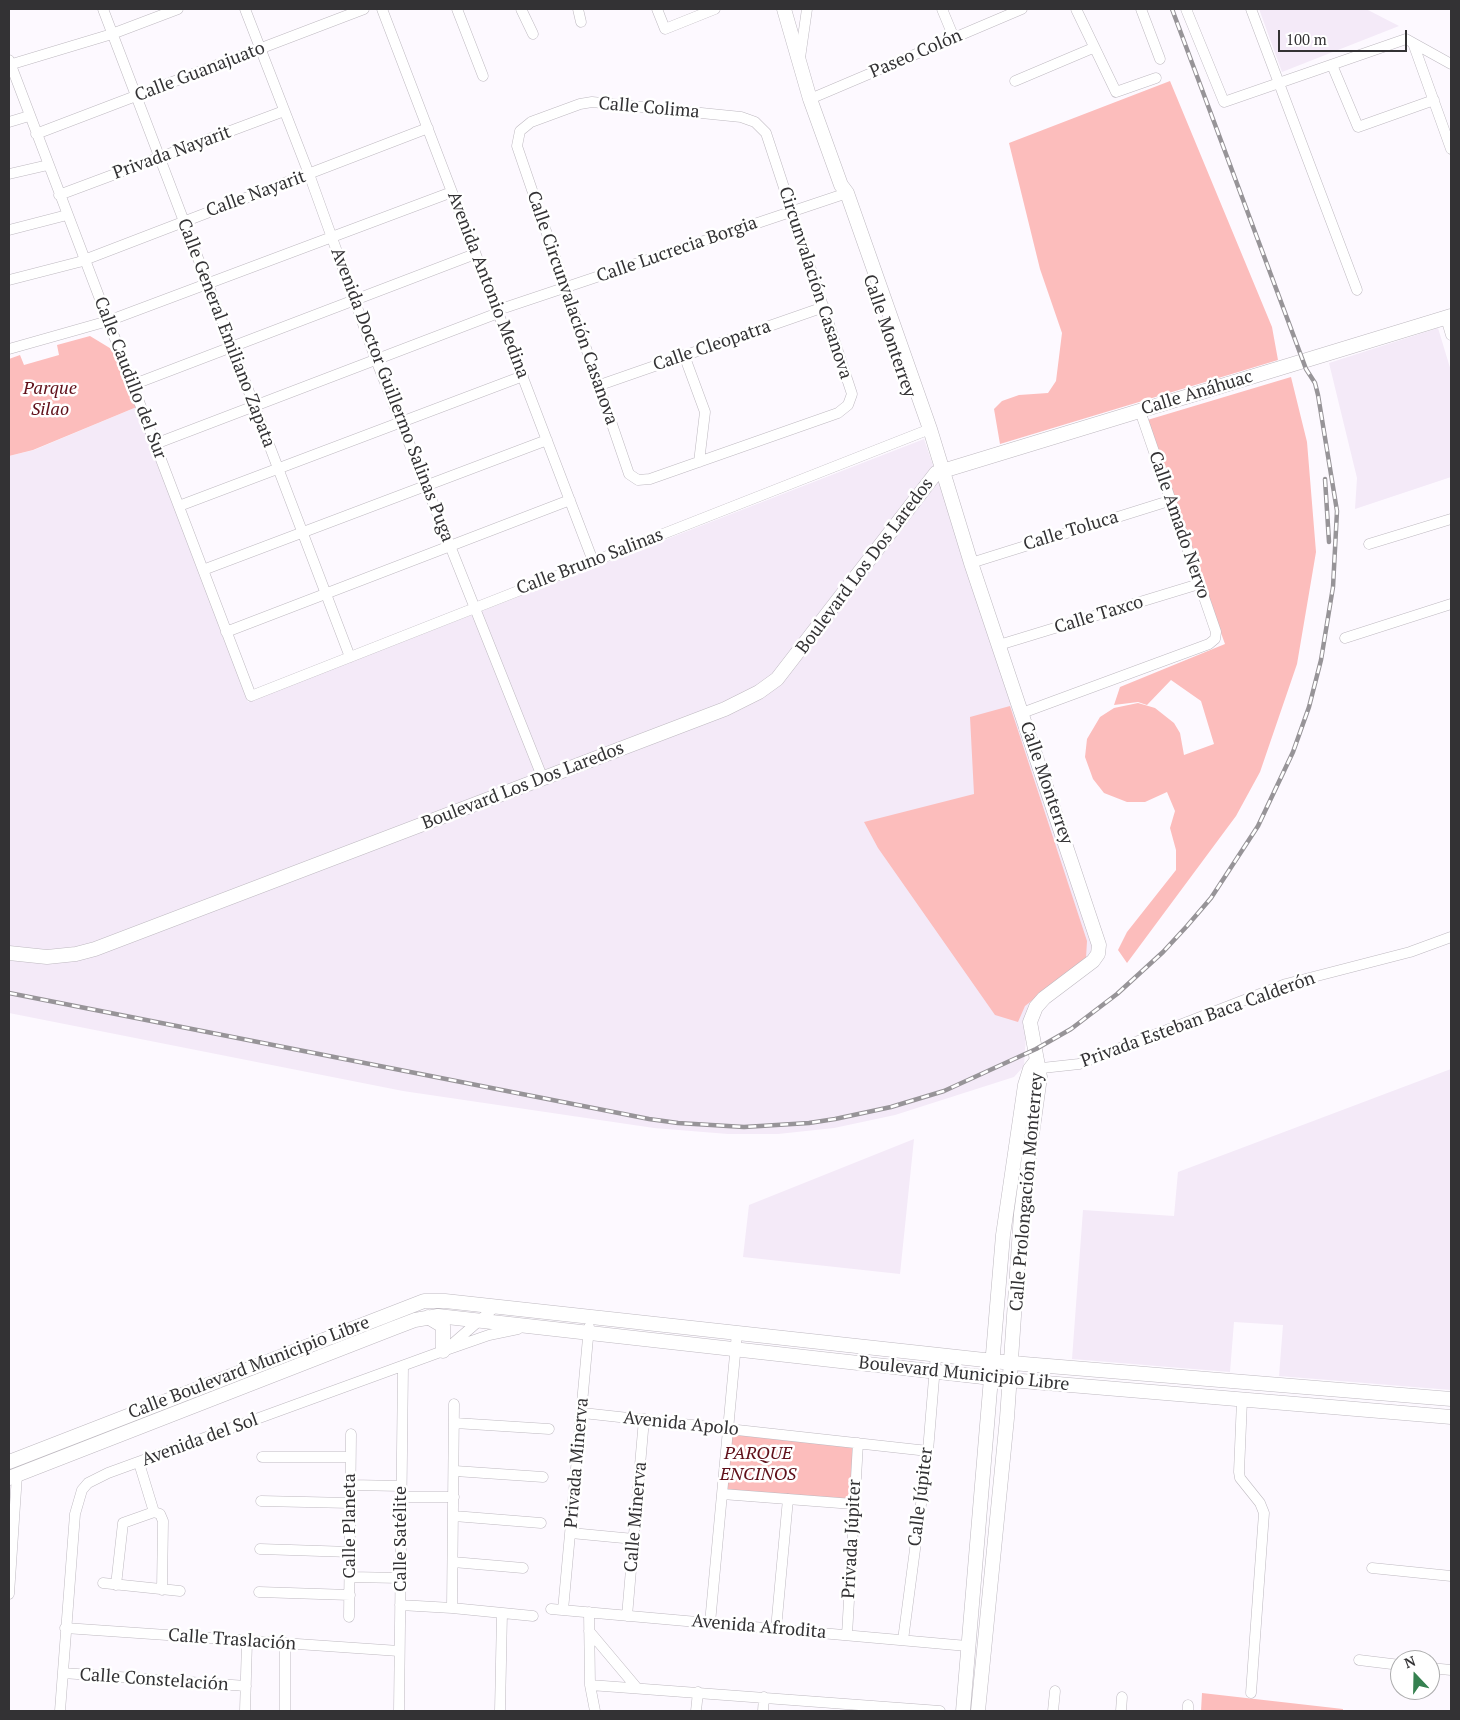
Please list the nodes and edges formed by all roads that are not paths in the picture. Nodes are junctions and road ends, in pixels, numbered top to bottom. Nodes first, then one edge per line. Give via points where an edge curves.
1 (102, 9) edge
2 (178, 9) edge
3 (245, 9) edge
4 (364, 9) edge
5 (382, 9) edge
6 (457, 9) edge
7 (521, 9) edge
8 (578, 9) edge
9 (657, 9) edge
10 (715, 9) edge
11 (784, 9) edge
12 (806, 9) edge
13 (942, 9) edge
14 (1022, 9) edge
15 (1076, 9) edge
16 (1141, 9) edge
17 (1186, 9) edge
18 (1251, 9) edge
19 (580, 22) dead end
20 (112, 34) junction
21 (533, 34) dead end
22 (954, 38) junction
23 (1410, 41) junction
24 (1093, 48) junction
25 (260, 49) junction
26 (1160, 58) dead end
27 (9, 64) edge
28 (800, 64) junction
29 (1451, 64) edge
30 (1332, 65) junction
31 (483, 76) dead end
32 (1156, 78) dead end
33 (1015, 81) dead end
34 (1278, 82) junction
35 (136, 97) junction
36 (810, 99) junction
37 (1434, 100) junction
38 (284, 111) junction
39 (29, 116) junction
40 (9, 122) edge
41 (755, 122) joint
42 (428, 128) junction
43 (520, 132) joint
44 (36, 134) junction
45 (1451, 149) edge
46 (159, 158) junction
47 (48, 165) junction
48 (9, 174) edge
49 (309, 174) junction
50 (843, 191) junction
51 (452, 192) junction
52 (59, 195) junction
53 (792, 211) junction
54 (67, 215) junction
55 (183, 220) junction
56 (9, 230) edge
57 (331, 236) junction
58 (476, 254) junction
59 (84, 260) junction
60 (9, 280) edge
61 (208, 284) junction
62 (565, 288) junction
63 (1357, 290) dead end
64 (355, 299) junction
65 (508, 307) dead end
66 (824, 307) junction
67 (498, 313) junction
68 (1448, 317) edge
69 (108, 321) junction
70 (1451, 335) edge
71 (232, 347) junction
72 (9, 349) edge
73 (684, 355) junction
74 (376, 360) junction
75 (522, 376) junction
76 (600, 385) junction
77 (132, 386) junction
78 (254, 406) junction
79 (1140, 410) junction
80 (401, 422) junction
81 (926, 430) junction
82 (547, 440) junction
83 (155, 444) junction
84 (699, 462) junction
85 (278, 469) junction
86 (941, 475) junction
87 (638, 480) joint
88 (426, 486) junction
89 (570, 500) junction
90 (1172, 500) junction
91 (178, 506) junction
92 (1451, 519) edge
93 (303, 532) junction
94 (1369, 544) dead end
95 (450, 546) junction
96 (593, 561) junction
97 (971, 563) junction
98 (203, 570) junction
99 (1199, 584) junction
100 (326, 594) junction
101 (1451, 604) edge
102 (475, 608) junction
103 (226, 632) junction
104 (1345, 638) dead end
105 (999, 645) junction
106 (350, 656) junction
107 (251, 696) joint
108 (1022, 713) junction
109 (543, 779) junction
110 (1451, 937) edge
111 (9, 952) edge
112 (1036, 1066) junction
113 (998, 1299) junction
114 (494, 1306) junction
115 (427, 1317) junction
116 (590, 1317) junction
117 (478, 1320) junction
118 (534, 1326) junction
119 (589, 1333) junction
120 (737, 1333) junction
121 (735, 1349) junction
122 (883, 1349) junction
123 (443, 1351) junction
124 (936, 1354) junction
125 (974, 1358) junction
126 (993, 1360) junction
127 (1012, 1362) junction
128 (403, 1366) junction
129 (881, 1366) junction
130 (934, 1372) junction
131 (1182, 1377) junction
132 (991, 1378) junction
133 (1010, 1380) junction
134 (1292, 1386) junction
135 (1180, 1394) junction
136 (1451, 1399) edge
137 (1242, 1400) junction
138 (454, 1404) dead end
139 (1292, 1404) junction
140 (582, 1413) junction
141 (1451, 1417) edge
142 (644, 1419) junction
143 (455, 1423) junction
144 (727, 1429) junction
145 (548, 1430) dead end
146 (351, 1434) dead end
147 (858, 1443) junction
148 (928, 1451) junction
149 (262, 1457) dead end
150 (350, 1457) junction
151 (9, 1462) edge
152 (139, 1463) junction
153 (454, 1472) junction
154 (13, 1476) edge
155 (543, 1477) dead end
156 (351, 1485) junction
157 (400, 1491) junction
158 (722, 1494) junction
159 (454, 1497) junction
160 (788, 1499) junction
161 (261, 1501) dead end
162 (350, 1503) junction
163 (853, 1504) junction
164 (154, 1512) junction
165 (454, 1516) junction
166 (541, 1523) dead end
167 (571, 1533) junction
168 (634, 1539) junction
169 (260, 1549) dead end
170 (350, 1552) junction
171 (453, 1562) junction
172 (523, 1568) dead end
173 (1372, 1568) dead end
174 (10, 1572) edge
175 (1451, 1576) edge
176 (351, 1577) junction
177 (400, 1578) junction
178 (103, 1583) dead end
179 (116, 1585) junction
180 (162, 1590) junction
181 (180, 1592) dead end
182 (259, 1592) dead end
183 (9, 1594) edge
184 (350, 1595) junction
185 (400, 1605) junction
186 (452, 1608) junction
187 (551, 1609) dead end
188 (563, 1610) junction
189 (589, 1612) junction
190 (502, 1613) junction
191 (533, 1616) dead end
192 (627, 1616) junction
193 (349, 1617) dead end
194 (710, 1623) junction
195 (65, 1628) junction
196 (776, 1629) junction
197 (589, 1631) junction
198 (847, 1635) junction
199 (903, 1640) junction
200 (247, 1641) junction
201 (285, 1643) junction
202 (967, 1646) junction
203 (399, 1651) junction
204 (1359, 1660) dead end
205 (1390, 1664) edge
206 (63, 1673) junction
207 (590, 1685) junction
208 (246, 1686) junction
209 (637, 1688) junction
210 (1055, 1691) dead end
211 (698, 1692) junction
212 (1251, 1692) dead end
213 (764, 1697) junction
214 (1122, 1697) dead end
215 (831, 1707) edge
216 (898, 1710) edge
217 (60, 1711) edge
218 (245, 1711) edge
219 (285, 1711) edge
220 (399, 1711) edge
221 (500, 1711) edge
222 (593, 1711) edge
223 (696, 1711) edge
224 (763, 1711) edge
225 (940, 1711) edge
226 (963, 1711) edge
227 (978, 1711) edge
228 (1054, 1711) edge
229 (1121, 1711) edge

1 - 20 street, Calle General Emiliano Zapata
2 - 20 street
3 - 25 street, Avenida Doctor Guillermo Salinas Puga
4 - 25 street, Calle Guanajuato
5 - 42 street, Avenida Antonio Medina
6 - 31 street
7 - 21 street
8 - 19 street
9 - 10 street via 665,29
11 - 28 main road, Calle Monterrey
12 - 28 street
13 - 22 street
14 - 22 street, Paseo Colón
15 - 24 street
16 - 26 street
17 - 34 street via 1224,102
18 - 34 street
20 - 27 street
20 - 35 street, Calle General Emiliano Zapata
22 - 36 street, Paseo Colón
23 - 29 street
23 - 30 street
23 - 37 street
24 - 32 street via 1116,92
24 - 33 street
25 - 35 street, Calle Guanajuato
25 - 38 street, Avenida Doctor Guillermo Salinas Puga
27 - 39 street, Calle Caudillo del Sur
28 - 36 main road, Calle Monterrey
30 - 34 street
30 - 37 street via 1358,127
34 - 63 street
35 - 44 street, Calle Guanajuato
35 - 46 street, Calle General Emiliano Zapata
36 - 50 main road, Calle Monterrey
37 - 45 street
38 - 46 street, Privada Nayarit
38 - 49 street, Avenida Doctor Guillermo Salinas Puga
39 - 40 street
39 - 44 street, Calle Caudillo del Sur
41 - 43 street, Calle Colima via 741,117 592,102 530,122
41 - 53 street, Circunvalación Casanova via 766,132
42 - 49 street, Calle Nayarit
42 - 51 street, Avenida Antonio Medina
43 - 62 street, Calle Circunvalación Casanova via 517,146
44 - 47 street, Calle Caudillo del Sur
46 - 52 street, Privada Nayarit
46 - 55 street, Calle General Emiliano Zapata
47 - 48 street
47 - 52 street, Calle Caudillo del Sur
49 - 55 street, Calle Nayarit
49 - 57 street, Avenida Doctor Guillermo Salinas Puga
50 - 53 street, Calle Lucrecia Borgia
50 - 81 main road, Calle Monterrey
51 - 57 street
51 - 58 street, Avenida Antonio Medina
52 - 54 street, Calle Caudillo del Sur
53 - 62 street, Calle Lucrecia Borgia
53 - 66 street, Circunvalación Casanova
54 - 56 street
54 - 59 street, Calle Caudillo del Sur
55 - 59 street, Calle Nayarit
55 - 61 street, Calle General Emiliano Zapata
57 - 61 street
57 - 64 street, Avenida Doctor Guillermo Salinas Puga
58 - 64 street
58 - 67 street, Avenida Antonio Medina
59 - 60 street, Calle Nayarit
59 - 69 street, Calle Caudillo del Sur
61 - 69 street
61 - 71 street, Calle General Emiliano Zapata
62 - 65 street, Calle Lucrecia Borgia
62 - 76 street, Calle Circunvalación Casanova
64 - 71 street
64 - 74 street, Avenida Doctor Guillermo Salinas Puga
66 - 73 street, Calle Cleopatra
66 - 84 street, Circunvalación Casanova via 852,394 848,405 838,413
67 - 74 street
67 - 75 street, Avenida Antonio Medina
68 - 70 street
68 - 79 main road, Calle Anáhuac
69 - 72 street
69 - 77 street, Calle Caudillo del Sur
71 - 77 street
71 - 78 street, Calle General Emiliano Zapata
73 - 76 street, Calle Cleopatra
73 - 84 street via 705,412
74 - 78 street
74 - 80 street, Avenida Doctor Guillermo Salinas Puga
75 - 80 street
75 - 82 street, Avenida Antonio Medina
76 - 87 street, Calle Circunvalación Casanova via 629,474
77 - 83 street, Calle Caudillo del Sur
78 - 83 street
78 - 85 street, Calle General Emiliano Zapata
79 - 86 main road, Calle Anáhuac
79 - 90 street, Calle Amado Nervo
80 - 85 street
80 - 88 street, Avenida Doctor Guillermo Salinas Puga
81 - 86 main road, Calle Monterrey
81 - 96 street, Calle Bruno Salinas
82 - 88 street
82 - 89 street, Avenida Antonio Medina
83 - 91 street, Calle Caudillo del Sur
84 - 87 street, Circunvalación Casanova
85 - 91 street
85 - 93 street, Calle General Emiliano Zapata
86 - 97 main road, Calle Monterrey
86 - 109 main road, Boulevard Los Dos Laredos via 770,686 725,709
88 - 93 street
88 - 95 street, Avenida Doctor Guillermo Salinas Puga
89 - 95 street
89 - 96 street, Avenida Antonio Medina
90 - 97 street, Calle Toluca
90 - 99 street, Calle Amado Nervo
91 - 98 street, Calle Caudillo del Sur
92 - 94 street
93 - 98 street
93 - 100 street, Calle General Emiliano Zapata
95 - 100 street
95 - 102 street, Avenida Doctor Guillermo Salinas Puga
96 - 102 street, Calle Bruno Salinas
97 - 105 main road, Calle Monterrey
98 - 103 street, Calle Caudillo del Sur
99 - 105 street, Calle Taxco
99 - 108 street, Calle Amado Nervo via 1216,632 1215,639 1209,644
100 - 103 street
100 - 106 street, Calle General Emiliano Zapata
101 - 104 street
102 - 106 street, Calle Bruno Salinas
102 - 109 street, Avenida Doctor Guillermo Salinas Puga
103 - 107 street, Calle Caudillo del Sur
105 - 108 main road, Calle Monterrey
106 - 107 street, Calle Bruno Salinas
108 - 112 main road, Calle Monterrey via 1099,945 1093,961 1044,998 1032,1015 1030,1029
109 - 111 main road, Boulevard Los Dos Laredos via 95,949 47,957
110 - 112 street, Privada Esteban Baca Calderón via 1410,952 1286,984 1080,1064
112 - 113 main road, Calle Prolongación Monterrey via 1025,1085
112 - 127 main road, Calle Prolongación Monterrey via 1039,1087 1021,1214
113 - 125 main road via 993,1305 987,1346
113 - 126 main road, Calle Prolongación Monterrey
114 - 116 main road, Boulevard Municipio Libre
114 - 117 street
114 - 151 main road, Calle Boulevard Municipio Libre via 445,1301 424,1301 408,1306
115 - 117 main road, Calle Boulevard Municipio Libre
115 - 123 main road via 443,1326
115 - 154 main road, Calle Boulevard Municipio Libre
116 - 119 street, Privada Minerva
116 - 120 main road, Boulevard Municipio Libre
117 - 118 main road, Boulevard Municipio Libre
117 - 123 street
118 - 119 main road, Boulevard Municipio Libre
118 - 123 street, Avenida del Sol via 500,1332
119 - 121 main road, Boulevard Municipio Libre
119 - 140 street, Privada Minerva
120 - 121 street
120 - 122 main road, Boulevard Municipio Libre
121 - 129 main road, Boulevard Municipio Libre
121 - 144 street
122 - 124 main road, Boulevard Municipio Libre
122 - 129 main road
123 - 128 street, Avenida del Sol
124 - 125 main road, Boulevard Municipio Libre
124 - 130 street, Calle Júpiter
125 - 126 main road, Boulevard Municipio Libre
126 - 127 main road, Boulevard Municipio Libre
126 - 132 main road, Calle Prolongación Monterrey
127 - 131 main road, Boulevard Municipio Libre
127 - 133 main road, Calle Prolongación Monterrey
128 - 152 street, Avenida del Sol
128 - 157 street, Calle Satélite
129 - 130 main road, Boulevard Municipio Libre
130 - 132 main road, Boulevard Municipio Libre
130 - 148 street, Calle Júpiter
131 - 134 main road, Boulevard Municipio Libre
131 - 135 main road
132 - 133 main road, Boulevard Municipio Libre
132 - 202 main road, Calle Prolongación Monterrey
133 - 135 main road, Boulevard Municipio Libre
133 - 227 main road, Calle Prolongación Monterrey
134 - 136 main road, Boulevard Municipio Libre
134 - 139 main road
135 - 137 main road, Boulevard Municipio Libre
137 - 139 main road, Boulevard Municipio Libre
137 - 212 street via 1240,1478 1264,1513
138 - 143 street
139 - 141 main road, Boulevard Municipio Libre
140 - 142 street, Avenida Apolo
140 - 167 street, Privada Minerva
142 - 144 street, Avenida Apolo
142 - 168 street, Calle Minerva
143 - 145 street
143 - 153 street
144 - 147 street, Avenida Apolo
144 - 158 street
146 - 150 street, Calle Planeta
147 - 148 street, Avenida Apolo
147 - 163 street, Privada Júpiter
148 - 199 street, Calle Júpiter
149 - 150 street
150 - 156 street, Calle Planeta
152 - 164 street
152 - 195 street, Avenida del Sol via 97,1478 82,1490 74,1514
153 - 155 street
153 - 159 street
154 - 174 street
156 - 157 street
156 - 162 street, Calle Planeta
157 - 159 street
157 - 177 street, Calle Satélite
158 - 160 street
158 - 194 street
159 - 165 street
160 - 163 street
160 - 196 street
161 - 162 street
162 - 170 street, Calle Planeta
163 - 198 street, Privada Júpiter
164 - 179 street via 123,1523
164 - 180 street via 160,1514 163,1521
165 - 166 street
165 - 171 street
167 - 168 street
167 - 188 street, Privada Minerva
168 - 192 street, Calle Minerva
169 - 170 street
170 - 176 street, Calle Planeta
171 - 172 street
171 - 186 street
173 - 175 street
174 - 183 street
176 - 177 street
176 - 184 street, Calle Planeta
177 - 185 street, Calle Satélite
178 - 179 street
179 - 180 street
180 - 181 street
182 - 184 street
184 - 193 street, Calle Planeta
185 - 186 street
185 - 203 street, Calle Satélite
186 - 190 street
187 - 188 street, Avenida Afrodita
188 - 189 street, Avenida Afrodita
189 - 192 street, Avenida Afrodita
189 - 197 street
190 - 191 street
190 - 221 street
192 - 194 street, Avenida Afrodita
194 - 196 street, Avenida Afrodita
195 - 200 street, Calle Traslación
195 - 206 street, Avenida del Sol
196 - 198 street, Avenida Afrodita
197 - 207 street
197 - 209 street
198 - 199 street, Avenida Afrodita
199 - 202 street, Avenida Afrodita
200 - 201 street, Calle Traslación
200 - 208 street
201 - 203 street, Calle Traslación
201 - 219 street
202 - 226 main road, Calle Prolongación Monterrey
203 - 220 street, Calle Satélite
204 - 205 street
206 - 208 street, Calle Constelación
206 - 217 street, Avenida del Sol
207 - 209 street
207 - 222 street
208 - 218 street
209 - 211 street
210 - 228 street
211 - 213 street
211 - 223 street
213 - 215 street
213 - 224 street
214 - 229 street
215 - 216 street
216 - 225 street

